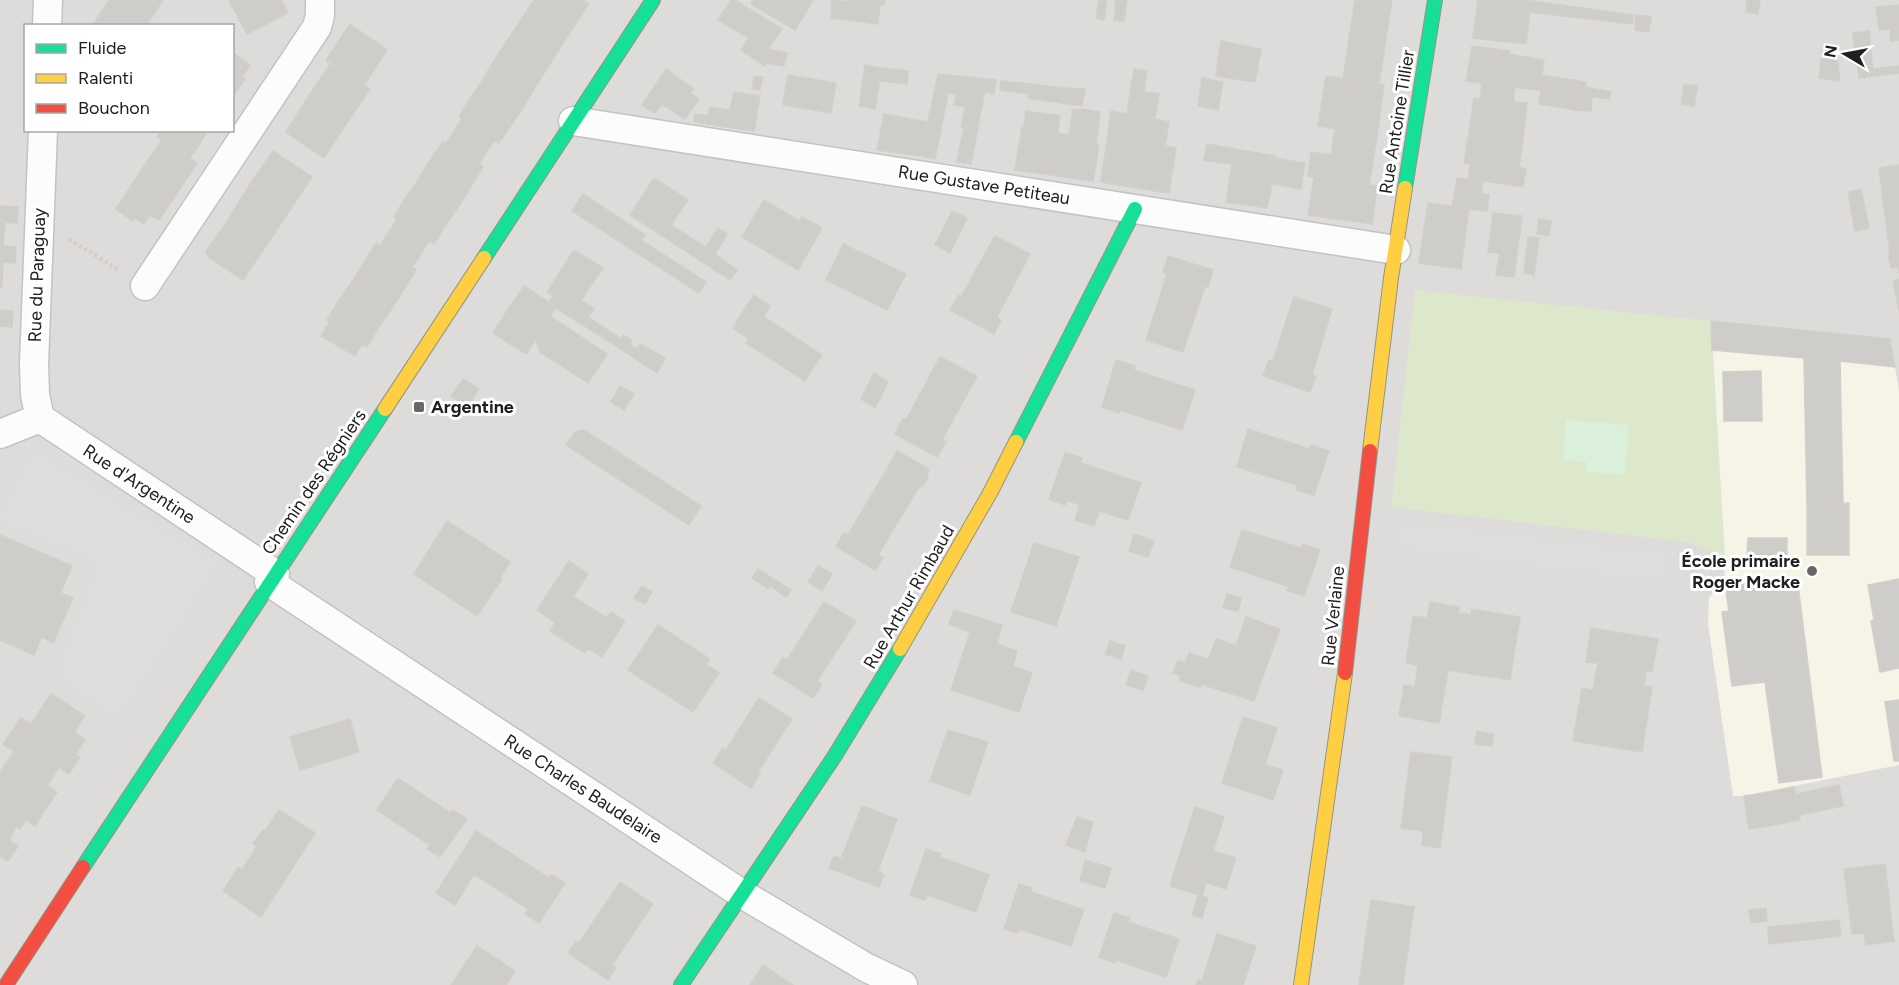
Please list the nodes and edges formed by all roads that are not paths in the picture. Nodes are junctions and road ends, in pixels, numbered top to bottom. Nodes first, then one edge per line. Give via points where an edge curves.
1 (48, 0) edge
2 (320, 0) edge
3 (653, 0) edge
4 (1435, 0) edge
5 (47, 24) edge
6 (573, 121) junction
7 (43, 132) edge
8 (1135, 209) junction
9 (1396, 250) junction
10 (145, 286) road end
11 (40, 418) junction
12 (0, 434) edge
13 (272, 578) junction
14 (742, 894) junction
15 (6, 985) edge
16 (681, 985) edge
17 (903, 985) edge
18 (1301, 985) edge

1 - 5 street
2 - 10 street via 316,27
3 - 6 street, Chemin des Régniers
4 - 9 street, Rue Antoine Tillier
6 - 8 street, Rue Gustave Petiteau
6 - 13 street, Chemin des Régniers
7 - 11 street, Rue du Paraguay via 34,383
8 - 9 street, Rue Gustave Petiteau
8 - 14 street, Rue Arthur Rimbaud via 990,493 906,640
9 - 18 street, Rue Verlaine via 1341,706
11 - 12 street
11 - 13 street, Rue d'Argentine
13 - 14 street, Rue Charles Baudelaire
13 - 15 street, Chemin des Régniers
14 - 16 street, Rue Arthur Rimbaud
14 - 17 street, Rue Charles Baudelaire

